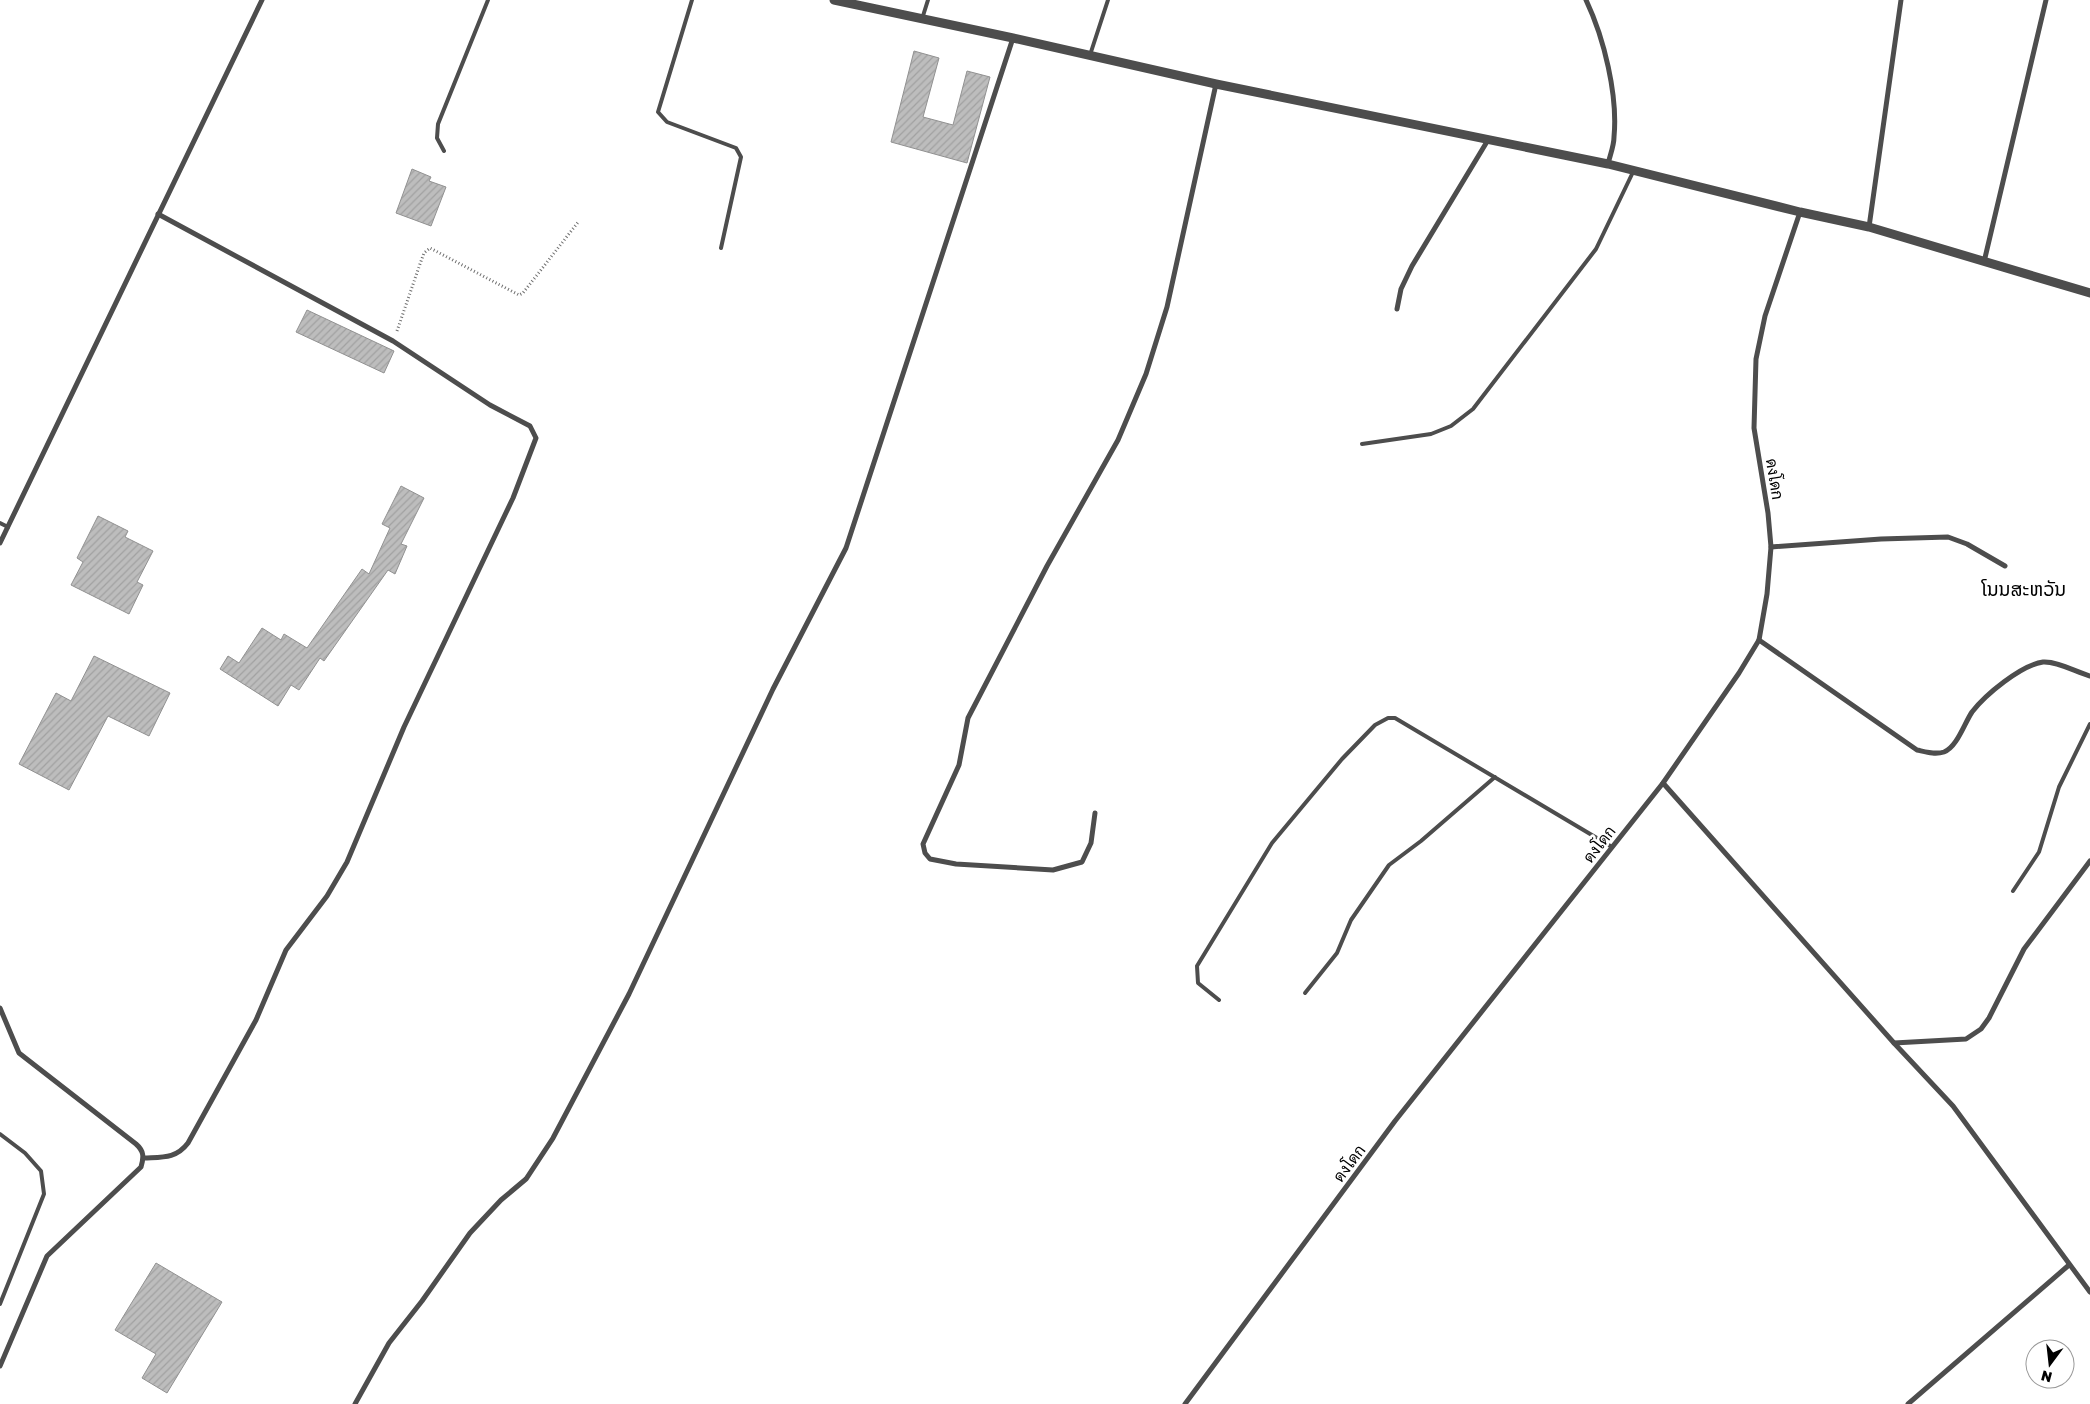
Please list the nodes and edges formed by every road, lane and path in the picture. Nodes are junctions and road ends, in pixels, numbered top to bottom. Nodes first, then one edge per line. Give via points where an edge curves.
1 (262, 0) edge
2 (488, 0) edge
3 (692, 0) edge
4 (834, 0) edge
5 (928, 0) edge
6 (1108, 0) edge
7 (1586, 0) edge
8 (1900, 0) edge
9 (2046, 0) edge
10 (922, 19) junction
11 (1014, 38) junction
12 (1090, 55) junction
13 (1216, 84) junction
14 (1489, 139) junction
15 (444, 151) dead end
16 (1608, 164) junction
17 (1634, 170) junction
18 (1800, 212) junction
19 (158, 214) junction
20 (579, 221) dead end
21 (1869, 227) junction
22 (721, 248) dead end
23 (1984, 263) junction
24 (2090, 293) edge
25 (1398, 309) dead end
26 (393, 341) junction
27 (1362, 444) dead end
28 (0, 523) edge
29 (8, 527) junction
30 (0, 544) edge
31 (1771, 547) junction
32 (2005, 566) dead end
33 (1759, 640) junction
34 (2090, 676) edge
35 (2090, 724) edge
36 (1495, 777) junction
37 (1663, 783) junction
38 (1095, 813) dead end
39 (1612, 847) junction
40 (2090, 861) edge
41 (2013, 890) dead end
42 (1305, 993) dead end
43 (1219, 1000) dead end
44 (0, 1008) edge
45 (1894, 1043) junction
46 (0, 1134) edge
47 (144, 1158) junction
48 (2069, 1264) junction
49 (2090, 1292) edge
50 (0, 1304) edge
51 (0, 1366) edge
52 (355, 1404) edge
53 (1185, 1404) edge
54 (1908, 1404) edge

1 - 19 street
2 - 15 lane via 438,124 437,138
3 - 22 lane via 658,112 667,122 736,148 740,153
4 - 10 street
5 - 10 lane
6 - 12 lane
7 - 16 street via 1596,21 1614,111 1614,138
8 - 21 street
9 - 23 street
10 - 11 street
11 - 12 street
11 - 52 street via 846,548 773,689 629,994 554,1138 526,1179 470,1233 389,1342
12 - 13 street
13 - 14 street
13 - 38 street via 1167,308 1146,374 1118,440 1047,566 968,718 960,765 923,844 924,853 930,859 956,864 1053,870 1082,862 1091,843
14 - 16 street
14 - 25 street via 1412,266 1400,289
16 - 17 street
17 - 18 street
17 - 27 lane via 1596,249 1473,409 1451,426 1431,434
18 - 21 street
18 - 31 street, ดงโดก via 1764,316 1756,359 1754,428
19 - 26 street
19 - 29 street
20 - 26 path via 524,293 519,295 430,248 424,253
21 - 23 street
23 - 24 street
26 - 47 street via 490,405 530,426 534,431 534,443 513,498 404,727 347,862 327,896 286,950 256,1020 182,1152 174,1156
28 - 29 lane
29 - 30 street
31 - 32 street via 1948,537
31 - 33 street, ดงโดก
33 - 34 street via 1918,750 1934,754 1945,752 1953,744 1991,690 2028,668 2043,662
33 - 37 street, ดงโดก
35 - 41 lane via 2059,787 2040,852
36 - 39 lane
36 - 42 lane via 1428,836 1389,865 1351,920 1336,953
36 - 43 lane via 1395,718 1375,725 1342,759 1272,843 1201,957 1197,966 1198,983
37 - 39 street, ดงโดก
37 - 45 street
39 - 53 street, ดงโดก via 1395,1122
40 - 45 street via 2024,950 1981,1029 1966,1039
44 - 47 street via 19,1053 136,1144
45 - 48 street via 1953,1106
46 - 50 lane via 42,1171 44,1194
47 - 51 street via 141,1167 47,1256
48 - 49 street
48 - 54 street

